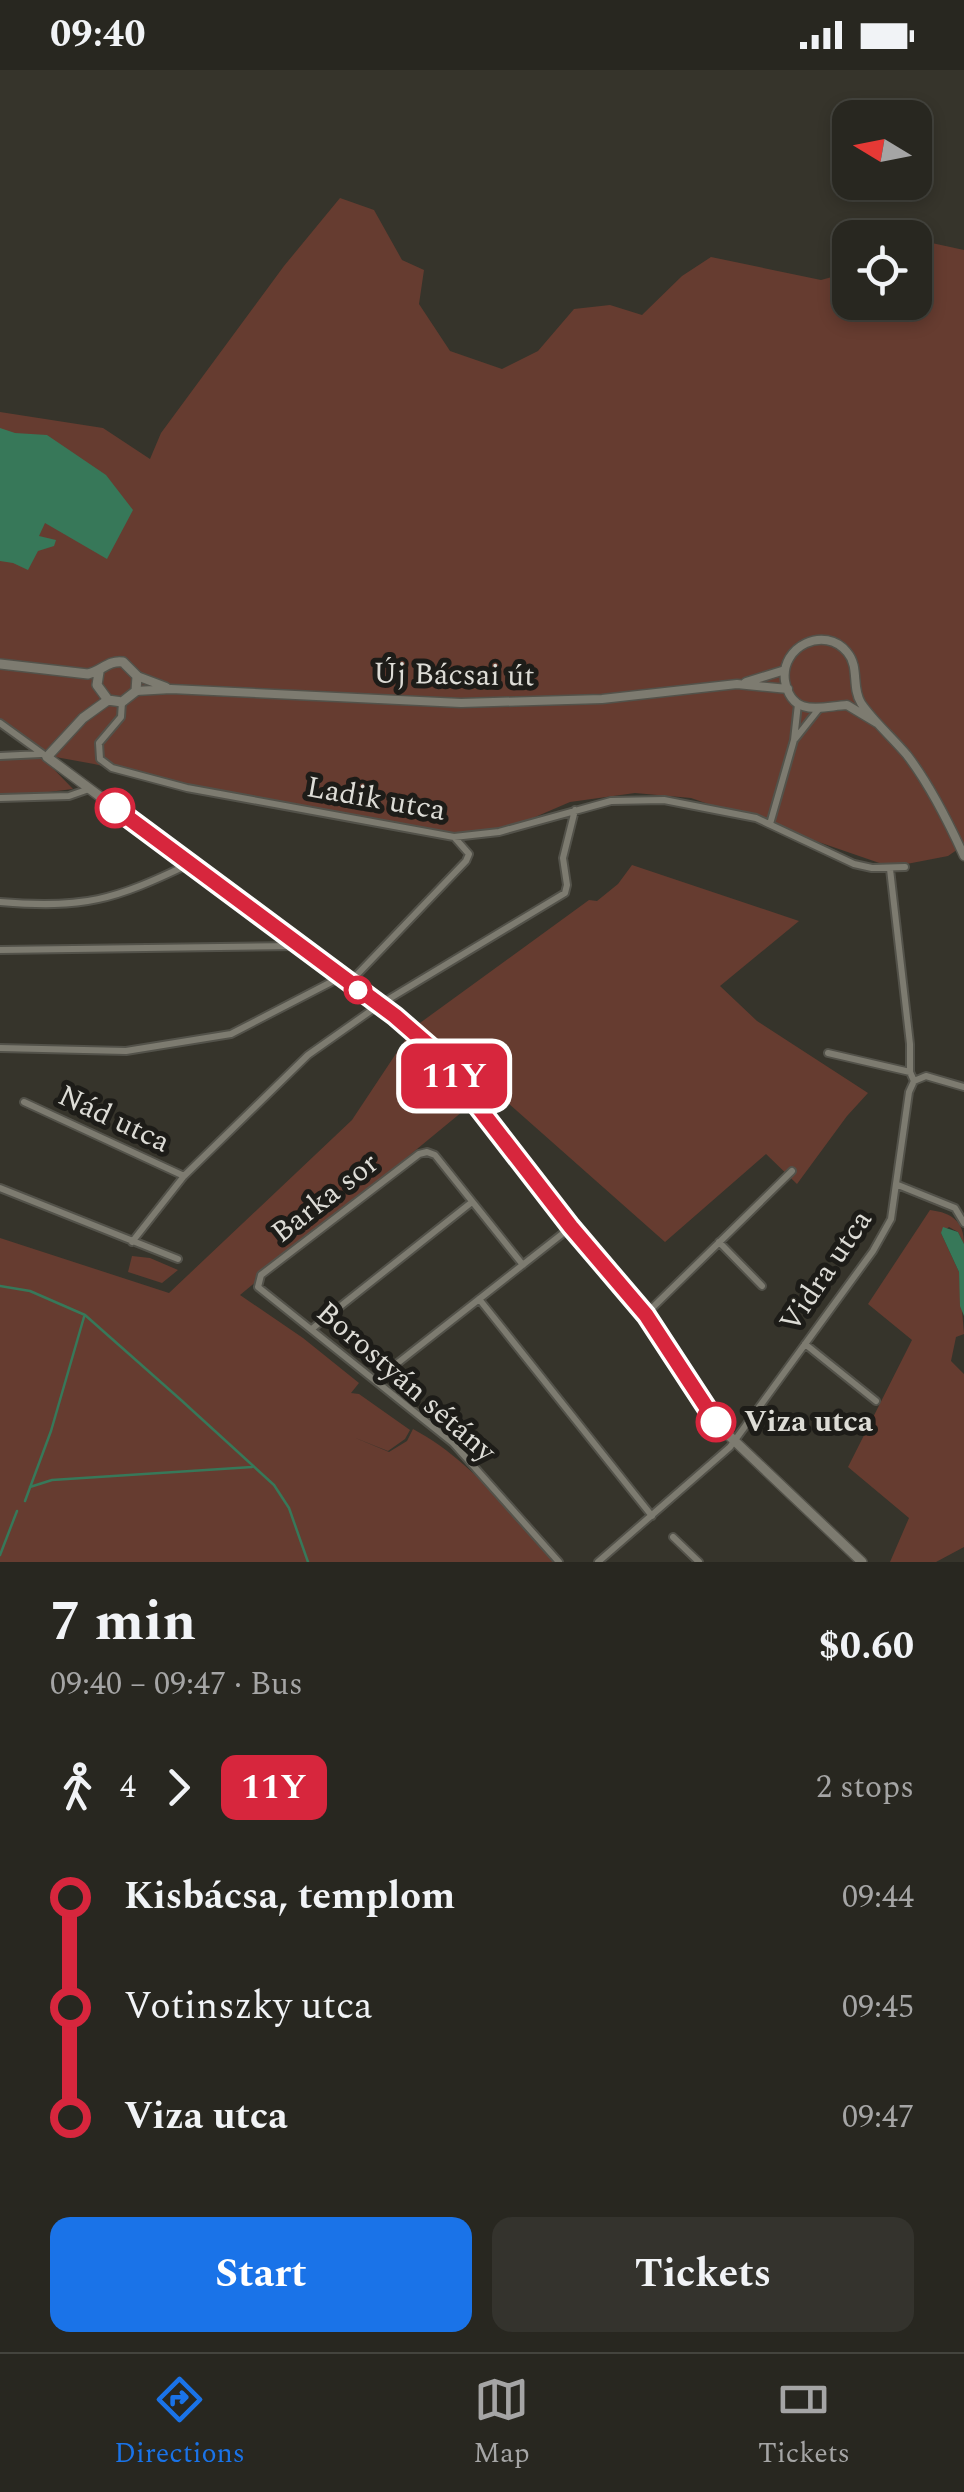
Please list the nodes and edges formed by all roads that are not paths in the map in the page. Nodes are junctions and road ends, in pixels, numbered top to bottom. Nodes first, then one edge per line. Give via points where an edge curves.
1 (0, 664) edge
2 (785, 670) junction
3 (99, 672) junction
4 (69, 674) junction
5 (138, 676) junction
6 (855, 680) junction
7 (737, 684) junction
8 (170, 688) junction
9 (98, 689) junction
10 (788, 689) junction
11 (136, 690) junction
12 (108, 700) junction
13 (122, 702) junction
14 (798, 702) junction
15 (836, 706) junction
16 (818, 710) junction
17 (83, 718) junction
18 (0, 723) edge
19 (877, 723) junction
20 (794, 740) junction
21 (0, 756) edge
22 (45, 756) junction
23 (90, 789) junction
24 (0, 798) edge
25 (575, 809) junction
26 (770, 824) junction
27 (454, 837) junction
28 (964, 856) edge
29 (190, 863) junction
30 (905, 868) dead end
31 (890, 869) junction
32 (0, 902) edge
33 (298, 946) junction
34 (0, 950) edge
35 (345, 980) junction
36 (379, 1006) junction
37 (0, 1048) edge
38 (828, 1053) dead end
39 (910, 1072) junction
40 (914, 1080) junction
41 (964, 1088) edge
42 (24, 1102) dead end
43 (792, 1171) dead end
44 (184, 1176) junction
45 (898, 1185) junction
46 (0, 1188) edge
47 (472, 1202) junction
48 (964, 1223) edge
49 (571, 1227) junction
50 (132, 1242) junction
51 (719, 1242) junction
52 (178, 1259) dead end
53 (522, 1265) junction
54 (762, 1286) dead end
55 (258, 1287) joint
56 (479, 1299) junction
57 (646, 1315) junction
58 (313, 1328) junction
59 (805, 1344) junction
60 (376, 1380) junction
61 (876, 1401) dead end
62 (733, 1443) junction
63 (652, 1516) junction
64 (673, 1537) dead end
65 (559, 1562) edge
66 (598, 1562) edge
67 (698, 1562) edge
68 (862, 1562) edge

1 - 4 main road, Új Bácsai út
2 - 6 street, Új Bácsai út via 799,646 825,640 849,654
2 - 7 street, Új Bácsai út
2 - 10 street
3 - 4 main road, Új Bácsai út
3 - 5 main road, Új Bácsai út via 116,661 130,664
3 - 9 main road
4 - 9 main road, Új Bácsai út
5 - 8 street, Új Bácsai út
5 - 11 main road
6 - 15 street
6 - 19 street, Új Bácsai út via 859,700
7 - 8 street, Új Bácsai út via 496,703
7 - 10 street, Új Bácsai út
8 - 11 street, Új Bácsai út
9 - 12 main road, Új Bácsai út
9 - 17 main road
10 - 14 street
11 - 13 main road
12 - 13 main road
12 - 17 main road
13 - 27 street, Ladik utca via 121,716 98,748 112,768
14 - 16 street
14 - 20 street
15 - 16 street
15 - 19 street
16 - 20 street
17 - 22 main road
18 - 22 street
19 - 28 street, Új Bácsai út via 920,775
20 - 26 street
21 - 22 street
22 - 23 main road
23 - 24 street
23 - 29 main road
25 - 26 street, Ladik utca via 664,800
25 - 27 street, Ladik utca via 499,832
25 - 36 street via 563,858 565,893
26 - 31 street, Ladik utca via 854,864
27 - 35 street via 469,854 466,861
29 - 32 street via 101,900 54,906
29 - 33 main road
30 - 31 street, Ladik utca
31 - 39 street
33 - 34 street
33 - 35 main road
35 - 36 main road
35 - 37 street via 231,1034 126,1051
36 - 44 street via 308,1055
36 - 49 main road via 434,1050
38 - 39 street
39 - 40 street
40 - 41 street via 926,1076
40 - 45 street, Vidra utca
42 - 44 street, Nád utca
43 - 51 street
44 - 50 street
45 - 48 street via 955,1208
45 - 59 street, Vidra utca via 891,1219 873,1251
46 - 50 street
47 - 53 street
47 - 55 street, Barka sor via 435,1155 419,1154 261,1275
47 - 58 street
49 - 53 street
49 - 57 main road
50 - 52 street
51 - 54 street
51 - 57 street
53 - 56 street
55 - 58 street, Borostyán sétány
56 - 60 street
56 - 63 street
57 - 62 main road
58 - 60 street, Borostyán sétány
59 - 61 street
59 - 62 street, Vidra utca
60 - 65 street, Borostyán sétány via 453,1444
62 - 63 street, Vidra utca
62 - 68 main road
63 - 66 street, Vidra utca
64 - 67 street

